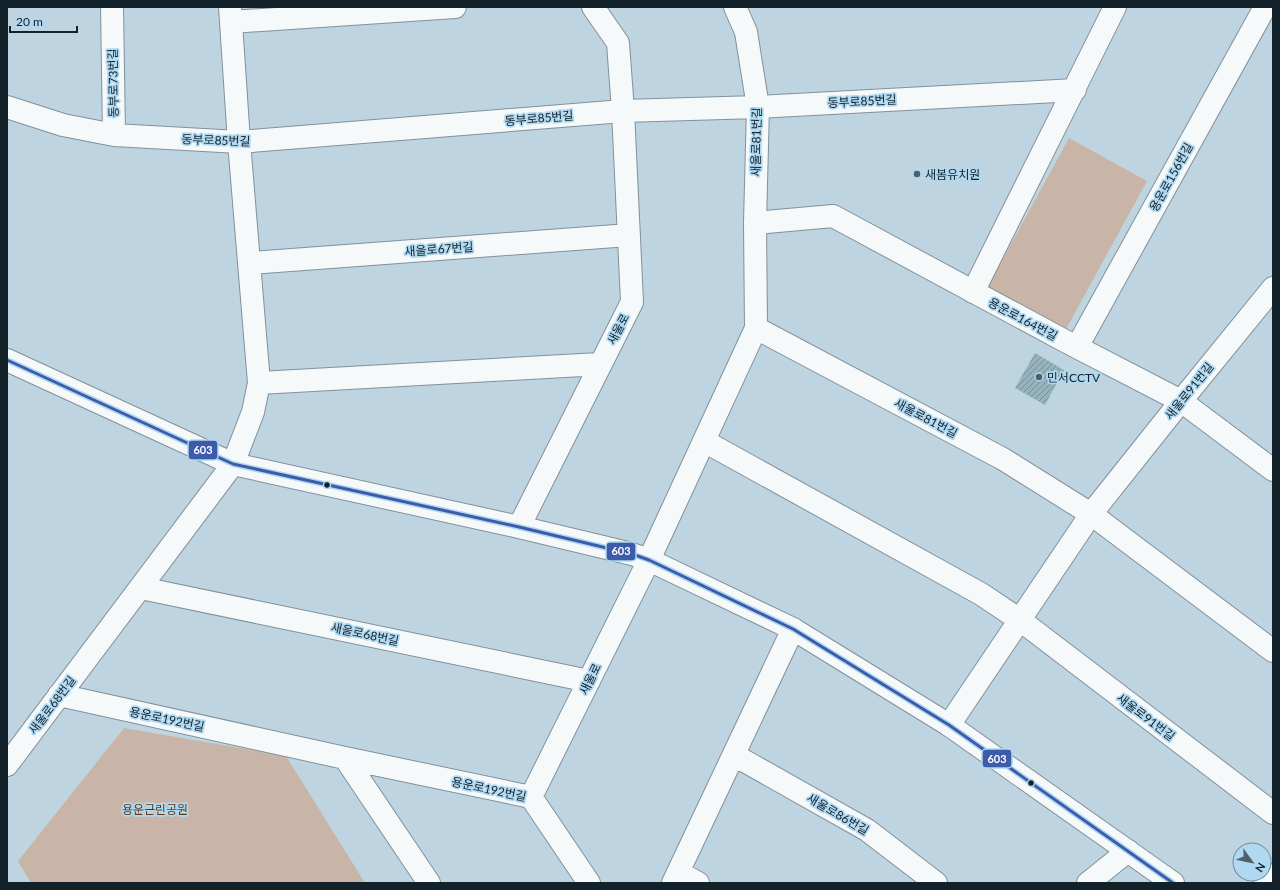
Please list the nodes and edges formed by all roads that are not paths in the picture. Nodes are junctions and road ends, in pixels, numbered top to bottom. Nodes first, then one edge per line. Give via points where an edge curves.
1 (112, 7) edge
2 (455, 7) edge
3 (593, 7) edge
4 (735, 7) edge
5 (1115, 7) edge
6 (1265, 7) edge
7 (230, 15) edge
8 (1075, 90) junction
9 (7, 107) edge
10 (758, 107) junction
11 (623, 111) junction
12 (114, 135) junction
13 (239, 142) junction
14 (755, 223) junction
15 (629, 235) junction
16 (250, 263) junction
17 (1273, 288) edge
18 (974, 292) junction
19 (756, 328) junction
20 (1077, 347) junction
21 (7, 360) edge
22 (600, 364) junction
23 (259, 383) junction
24 (1181, 401) junction
25 (704, 441) junction
26 (233, 464) junction
27 (1273, 470) edge
28 (1091, 514) junction
29 (519, 527) junction
30 (649, 560) junction
31 (141, 588) junction
32 (1020, 620) junction
33 (793, 630) junction
34 (1273, 651) edge
35 (589, 681) junction
36 (59, 695) junction
37 (949, 725) junction
38 (734, 755) junction
39 (345, 758) junction
40 (7, 765) edge
41 (531, 797) junction
42 (1265, 808) edge
43 (1128, 851) junction
44 (1273, 875) edge
45 (675, 878) edge
46 (429, 883) edge
47 (589, 883) edge
48 (698, 883) edge
49 (936, 883) edge
50 (1088, 883) edge
51 (1173, 883) edge
52 (1265, 883) edge

1 - 12 street, 동부로73번길
2 - 7 street
3 - 11 street via 618,43
4 - 10 street, 새울로81번길 via 746,32
5 - 8 street
6 - 20 street, 용운로156번길
7 - 13 street
8 - 10 street, 동부로85번길
8 - 18 street
9 - 12 street, 동부로85번길 via 63,125
10 - 11 street, 동부로85번길
10 - 14 street, 새울로81번길
11 - 13 street, 동부로85번길
11 - 15 street, 새울로
12 - 13 street, 동부로85번길
13 - 16 street
14 - 18 street, 용운로164번길 via 833,216
14 - 19 street, 새울로81번길
15 - 16 street, 새울로67번길
15 - 22 street, 새울로 via 632,302
16 - 23 street
17 - 24 street, 새울로91번길
18 - 20 street, 용운로164번길
19 - 25 street, 새울로81번길
19 - 28 street, 새울로81번길 via 1003,459
20 - 24 street, 용운로164번길
21 - 26 street
22 - 23 street
22 - 29 street, 새울로
23 - 26 street via 253,412
24 - 27 street, 용운로164번길
24 - 28 street, 새울로91번길
25 - 30 street, 새울로81번길
25 - 32 street via 981,594
26 - 29 street
26 - 31 street, 새울로68번길
28 - 32 street, 새울로91번길
28 - 34 street
29 - 30 street
30 - 33 street
30 - 35 street, 새울로
31 - 35 street, 새울로68번길
31 - 36 street, 새울로68번길
32 - 37 street, 새울로91번길
32 - 42 street, 새울로91번길
33 - 37 street
33 - 38 street
35 - 41 street, 새울로
36 - 39 street, 용운로192번길
36 - 40 street, 새울로68번길
37 - 43 street
38 - 45 street
38 - 49 street, 새울로86번길 via 867,830
39 - 41 street, 용운로192번길
39 - 46 street
41 - 47 street, 용운로192번길
43 - 50 street
43 - 51 street
44 - 52 street
45 - 48 street

